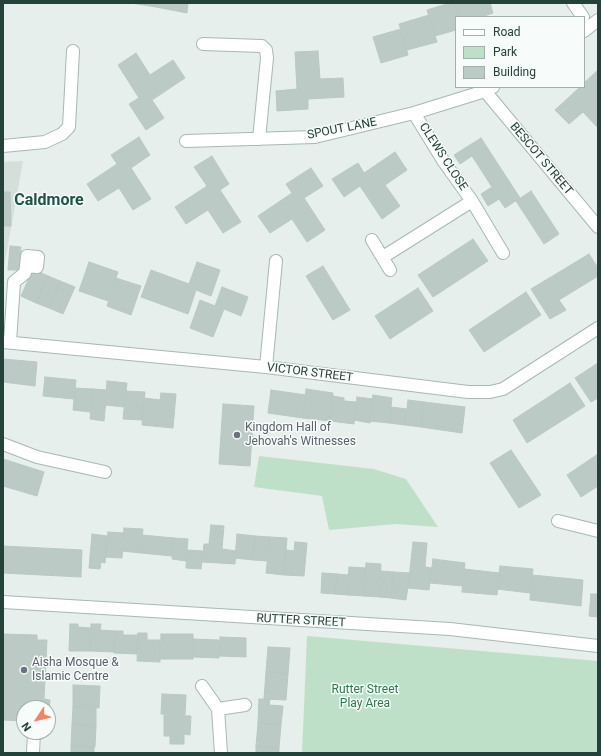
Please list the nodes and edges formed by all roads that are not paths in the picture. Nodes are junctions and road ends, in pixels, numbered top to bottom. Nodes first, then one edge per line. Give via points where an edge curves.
1 (573, 3) edge
2 (583, 16) edge
3 (203, 44) dead end
4 (73, 51) dead end
5 (489, 89) edge
6 (414, 113) junction
7 (259, 139) junction
8 (186, 141) dead end
9 (3, 146) edge
10 (472, 201) junction
11 (598, 227) edge
12 (372, 240) dead end
13 (503, 253) dead end
14 (383, 257) junction
15 (276, 261) dead end
16 (26, 266) dead end
17 (390, 270) dead end
18 (598, 328) edge
19 (6, 342) edge
20 (266, 367) junction
21 (3, 444) edge
22 (105, 472) dead end
23 (558, 521) dead end
24 (598, 531) edge
25 (3, 602) edge
26 (598, 646) edge
27 (202, 686) dead end
28 (245, 705) dead end
29 (218, 709) junction
30 (34, 740) edge
31 (33, 753) edge
32 (221, 753) edge

1 - 2 street
3 - 7 street via 262,46 266,50
4 - 9 street via 69,126 62,134 44,142
5 - 6 street, SPOUT LANE
5 - 11 street, BESCOT STREET
6 - 7 street, SPOUT LANE via 315,137
6 - 10 street, CLEWS CLOSE
7 - 8 street, SPOUT LANE
10 - 13 street, CLEWS CLOSE
10 - 14 street, CLEWS CLOSE
12 - 14 street
14 - 17 street
15 - 20 street
16 - 19 street via 25,273 14,282
18 - 20 street, VICTOR STREET via 503,388 490,392 468,392
19 - 20 street, VICTOR STREET
21 - 22 street via 37,457
23 - 24 street
25 - 26 street, RUTTER STREET via 450,629
27 - 29 street
28 - 29 street
29 - 32 street
30 - 31 street

